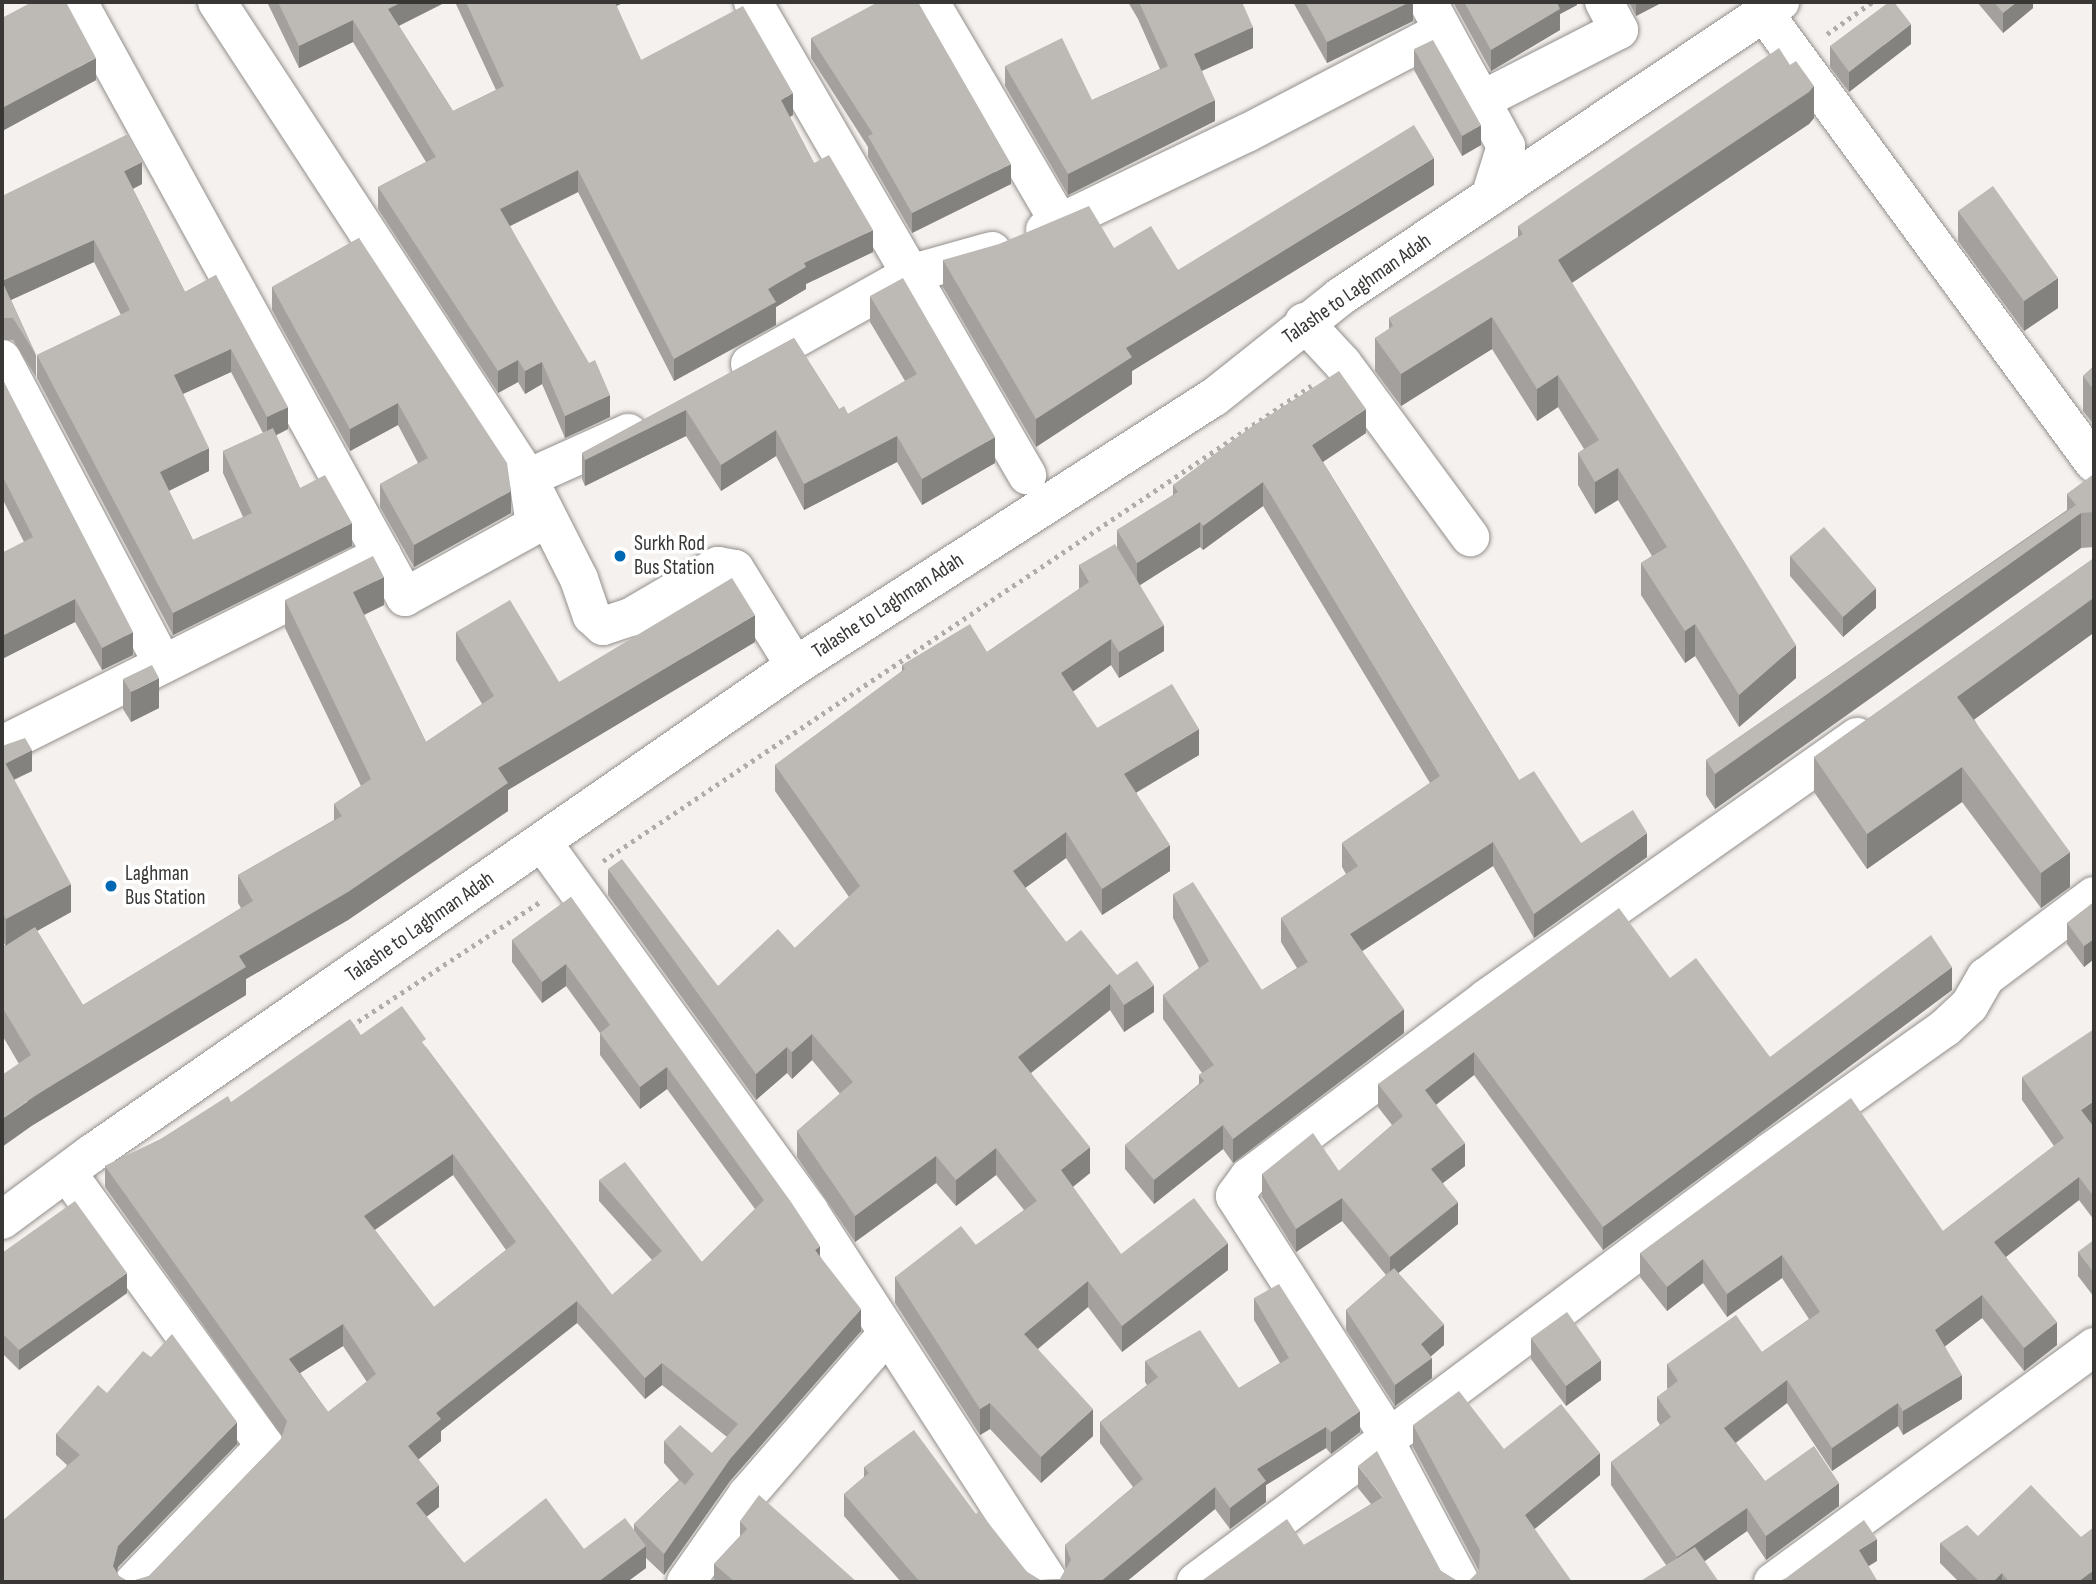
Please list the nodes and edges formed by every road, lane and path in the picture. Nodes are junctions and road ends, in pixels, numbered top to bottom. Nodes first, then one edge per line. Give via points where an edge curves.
1 (78, 2) edge
2 (217, 2) edge
3 (753, 2) edge
4 (930, 2) edge
5 (1604, 2) edge
6 (1872, 2) edge
7 (1772, 7) edge
8 (1435, 16) edge
9 (1797, 55) junction
10 (1490, 197) junction
11 (1060, 224) junction
12 (913, 273) junction
13 (1304, 322) junction
14 (2, 359) edge
15 (1343, 365) junction
16 (713, 385) edge
17 (654, 418) edge
18 (2094, 463) edge
19 (1027, 475) dead end
20 (528, 478) junction
21 (1470, 537) dead end
22 (382, 555) junction
23 (163, 664) junction
24 (795, 666) junction
25 (1882, 719) edge
26 (2, 745) edge
27 (543, 843) junction
28 (570, 883) junction
29 (2094, 896) edge
30 (349, 1027) edge
31 (68, 1174) junction
32 (2, 1220) edge
33 (887, 1334) junction
34 (2094, 1347) edge
35 (1385, 1441) junction
36 (134, 1582) edge
37 (686, 1582) edge
38 (1049, 1582) edge
39 (1196, 1582) edge
40 (1460, 1582) edge
41 (1773, 1582) edge

1 - 22 street
2 - 20 street
3 - 12 street
4 - 11 street
5 - 8 street via 1619,30 1482,100
6 - 9 path
7 - 9 street
7 - 10 street, Talashe to Laghman Adah
8 - 10 street via 1506,146
8 - 11 street
9 - 18 street
10 - 13 street, Talashe to Laghman Adah
11 - 12 street via 991,251
12 - 16 street
12 - 19 street
13 - 15 street
13 - 24 street, Talashe to Laghman Adah via 1213,398
14 - 23 street
15 - 21 street
15 - 28 path
17 - 20 street
20 - 22 street via 535,525 405,597
20 - 24 street via 579,579 592,616 603,626 631,617 718,566 735,569
22 - 23 street
23 - 26 street
24 - 27 street, Talashe to Laghman Adah
25 - 35 street via 1487,998 1249,1177 1235,1196 1382,1426
27 - 28 street
27 - 31 street, Talashe to Laghman Adah via 90,1154
28 - 30 path
28 - 33 street via 809,1211
29 - 35 street via 1986,977 1969,1006 1945,1028 1769,1153
31 - 32 street, Talashe to Laghman Adah
31 - 36 street via 265,1446
33 - 37 street via 747,1495
33 - 38 street
34 - 41 street
35 - 39 street
35 - 40 street

